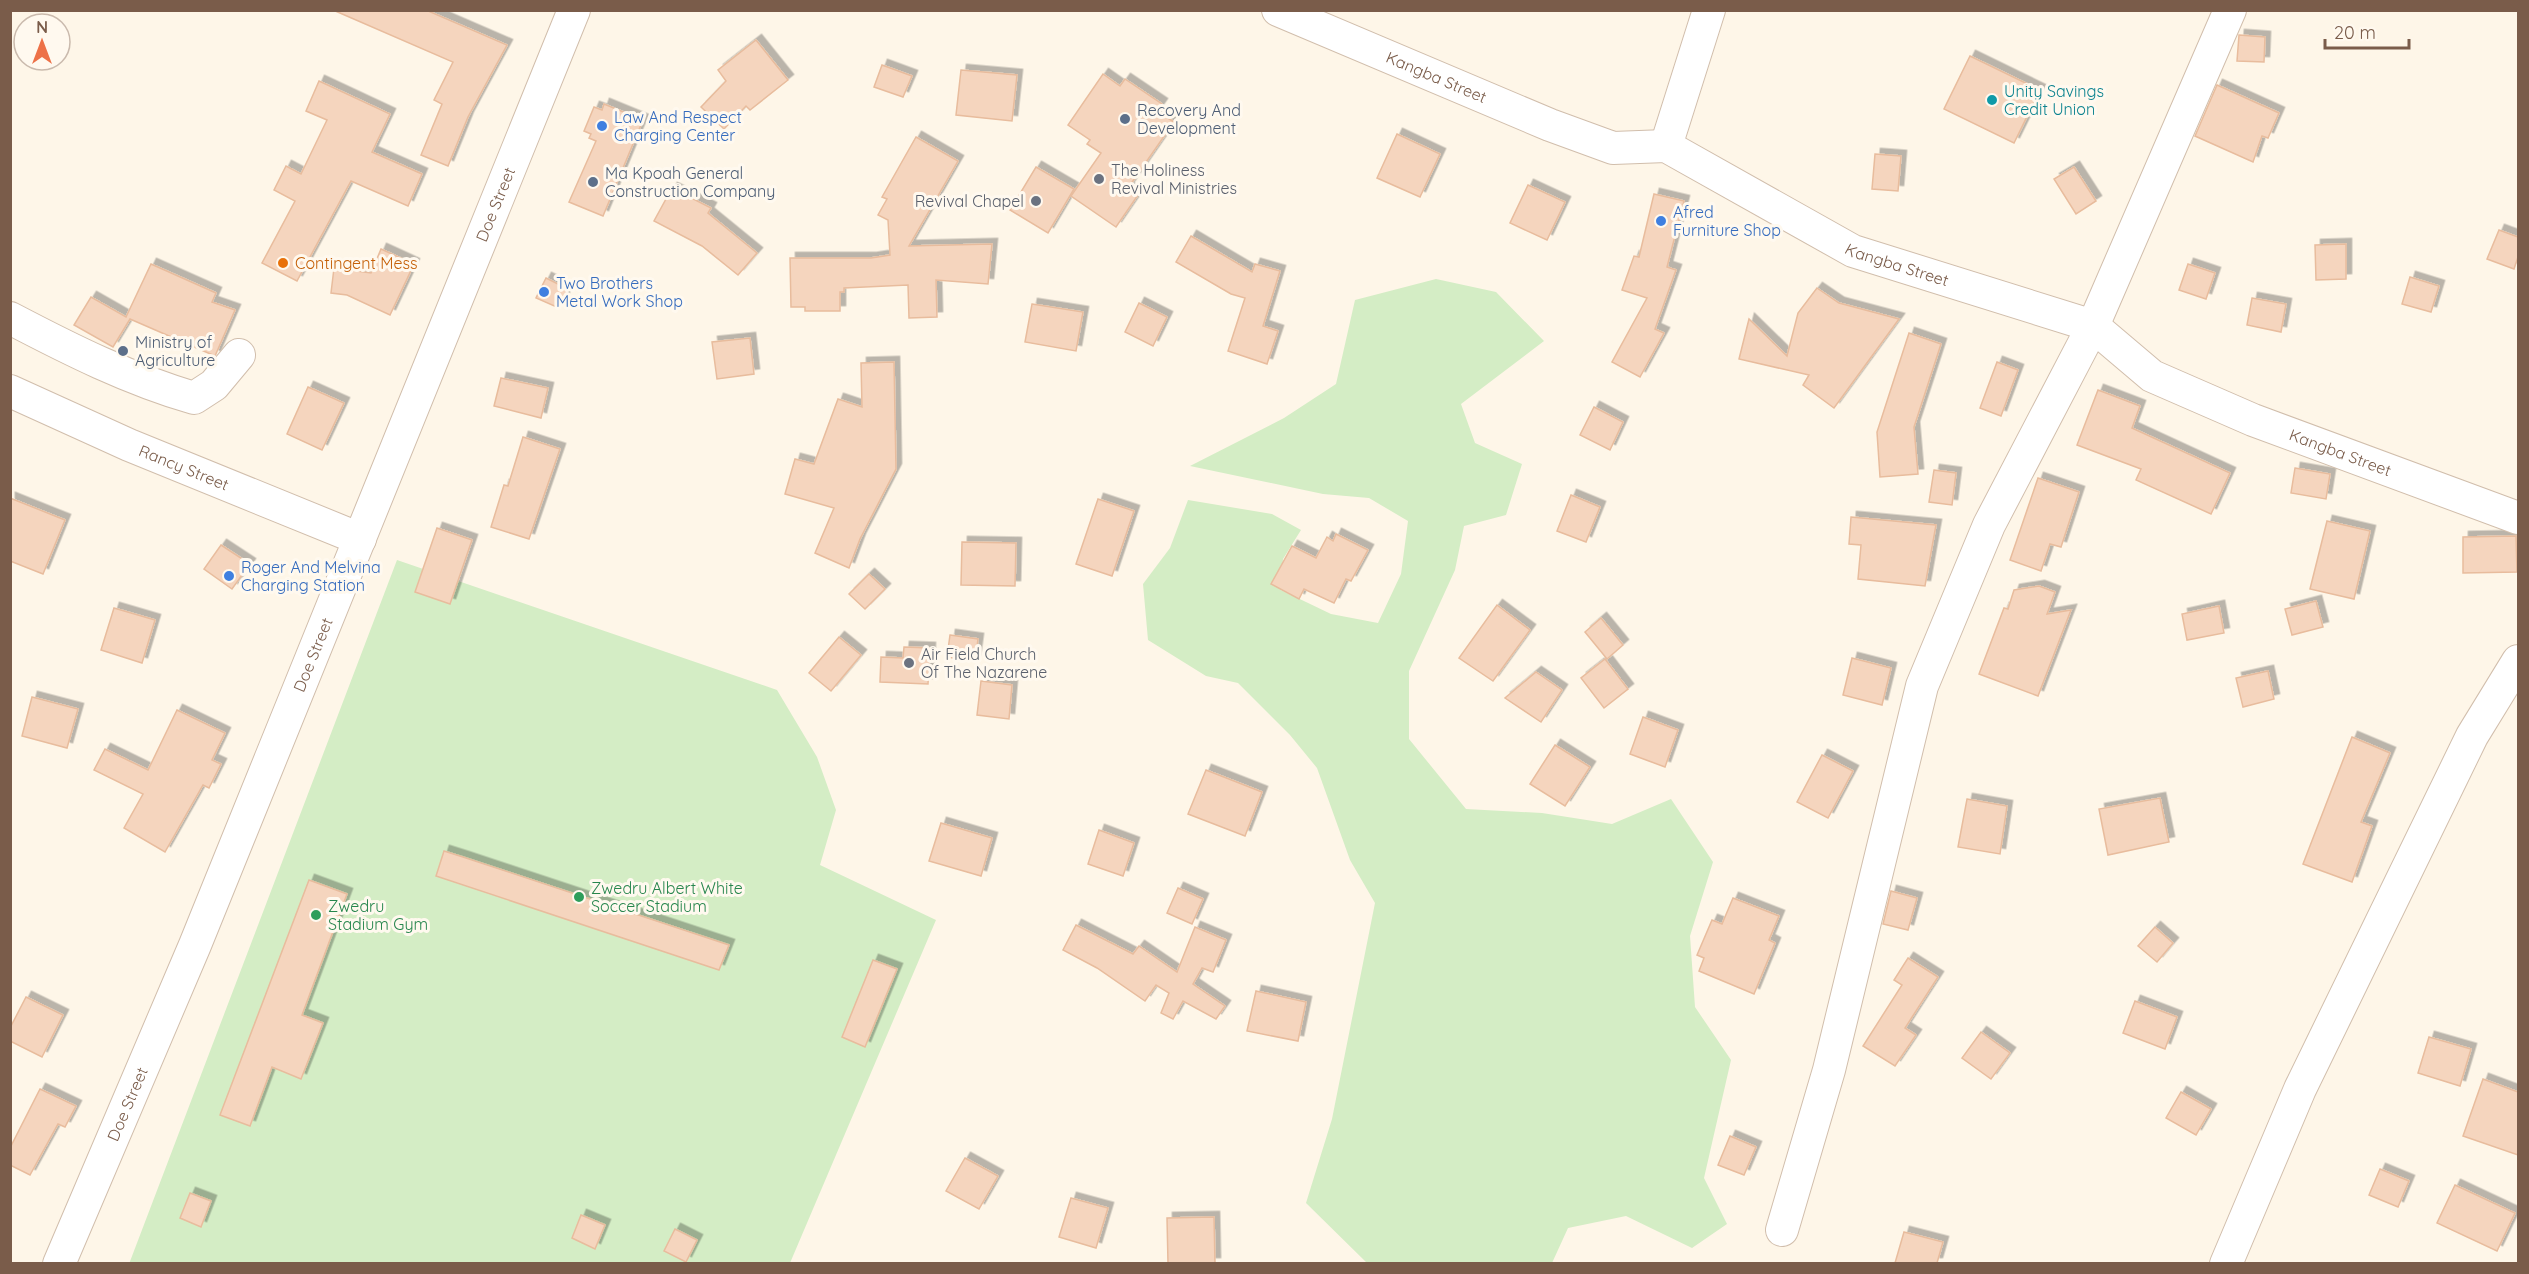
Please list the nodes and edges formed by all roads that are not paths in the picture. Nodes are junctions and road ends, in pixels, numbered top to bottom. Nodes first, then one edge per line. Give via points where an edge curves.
1 (574, 10) edge
2 (1278, 10) edge
3 (1709, 10) edge
4 (2230, 10) edge
5 (1666, 146) junction
6 (10, 318) edge
7 (2093, 326) junction
8 (239, 355) dead end
9 (10, 391) edge
10 (2518, 518) edge
11 (360, 539) junction
12 (2518, 661) edge
13 (1782, 1230) dead end
14 (59, 1263) edge
15 (2226, 1263) edge

1 - 11 street, Doe Street
2 - 5 street, Kangba Street via 1613,148
3 - 5 street
4 - 7 street
5 - 7 street, Kangba Street via 1853,251
6 - 8 street via 147,384 195,398 214,385
7 - 10 street, Kangba Street via 2152,376 2253,420
7 - 13 street via 1989,525 1922,686 1829,1070
9 - 11 street, Rancy Street via 129,445
11 - 14 street, Doe Street via 195,945
12 - 15 street via 2472,736 2305,1079

